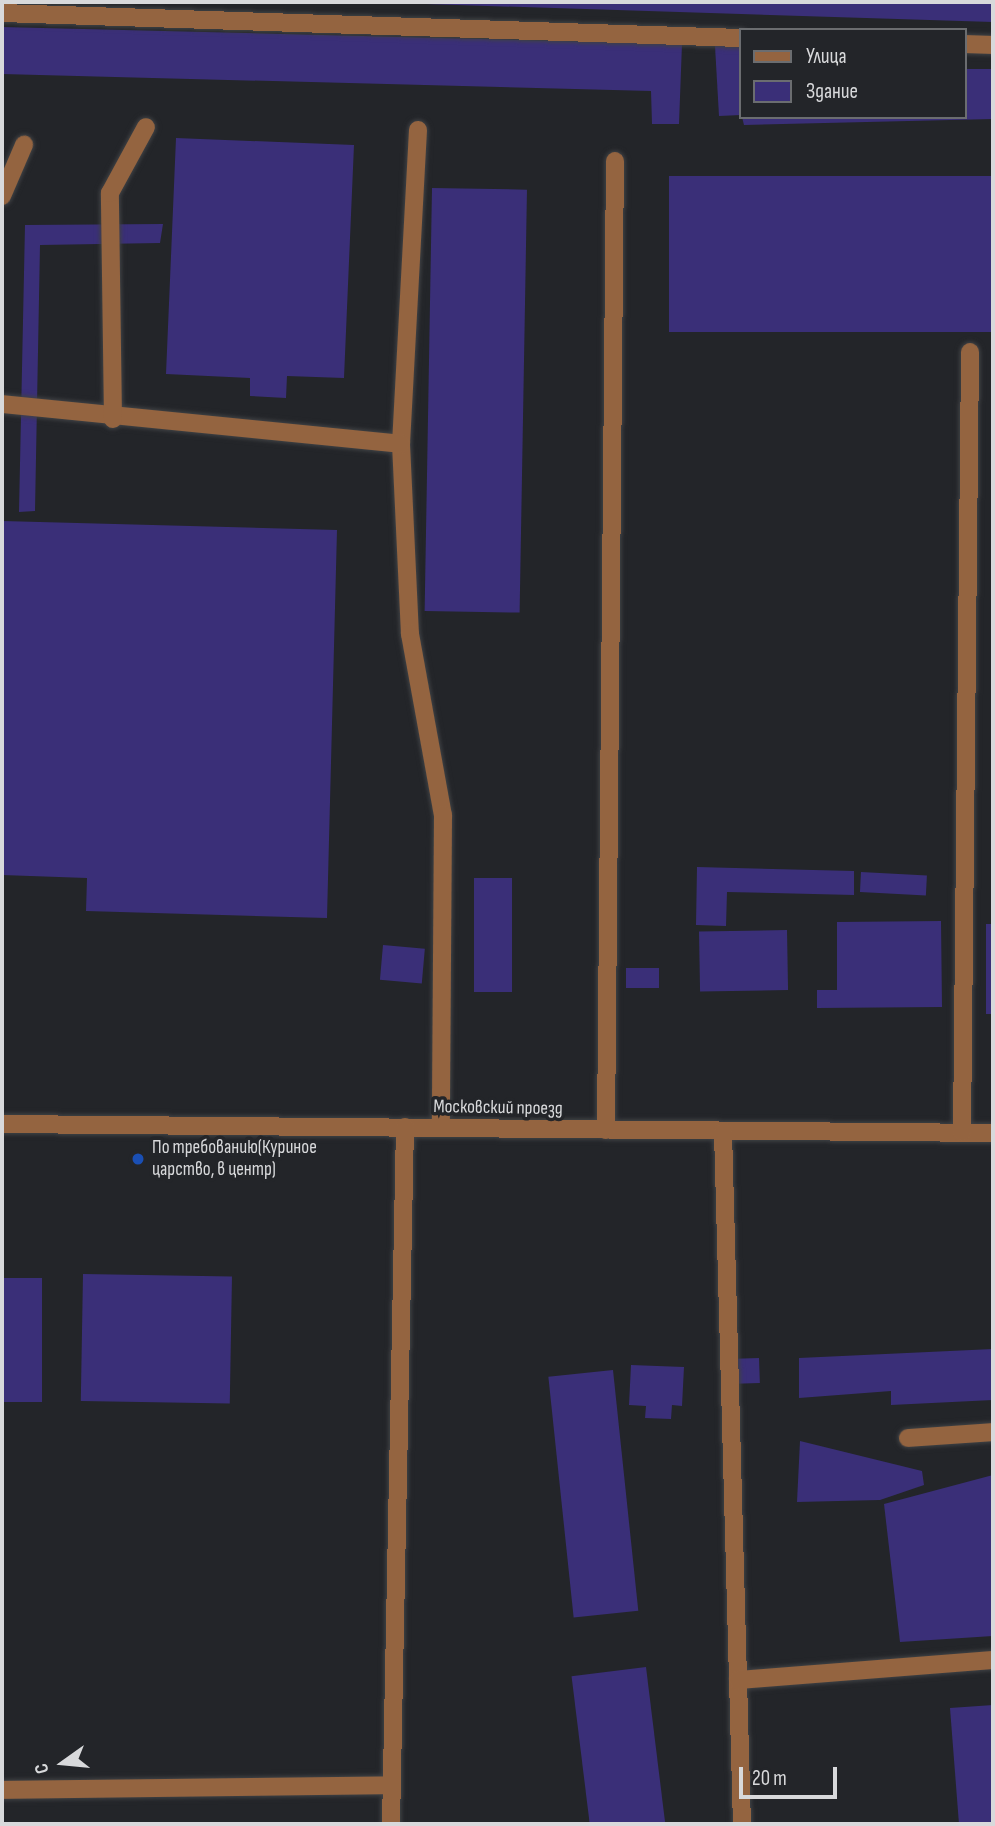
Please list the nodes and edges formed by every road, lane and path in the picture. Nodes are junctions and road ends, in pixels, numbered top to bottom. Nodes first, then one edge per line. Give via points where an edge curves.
1 (2, 13) edge
2 (740, 38) edge
3 (967, 44) edge
4 (993, 45) edge
5 (146, 127) dead end
6 (418, 130) dead end
7 (24, 145) dead end
8 (615, 161) dead end
9 (2, 196) edge
10 (970, 352) dead end
11 (2, 404) edge
12 (113, 419) junction
13 (401, 444) junction
14 (2, 1124) edge
15 (405, 1127) junction
16 (441, 1128) junction
17 (606, 1130) junction
18 (723, 1132) junction
19 (962, 1132) junction
20 (993, 1133) edge
21 (993, 1432) edge
22 (908, 1438) dead end
23 (993, 1660) edge
24 (738, 1680) junction
25 (392, 1785) junction
26 (2, 1790) edge
27 (391, 1824) edge
28 (742, 1824) edge

1 - 2 street
3 - 4 street
5 - 12 street via 110,193
6 - 13 street
7 - 9 street
8 - 17 street
10 - 19 street
11 - 12 street
12 - 13 street
13 - 16 street via 410,634 443,815
14 - 15 street, Московский проезд
15 - 16 street, Московский проезд
15 - 25 street
16 - 17 street, Московский проезд
17 - 18 street, Московский проезд
18 - 19 street, Московский проезд
18 - 24 street
19 - 20 street, Московский проезд
21 - 22 street
23 - 24 street
24 - 28 street
25 - 26 street
25 - 27 street

